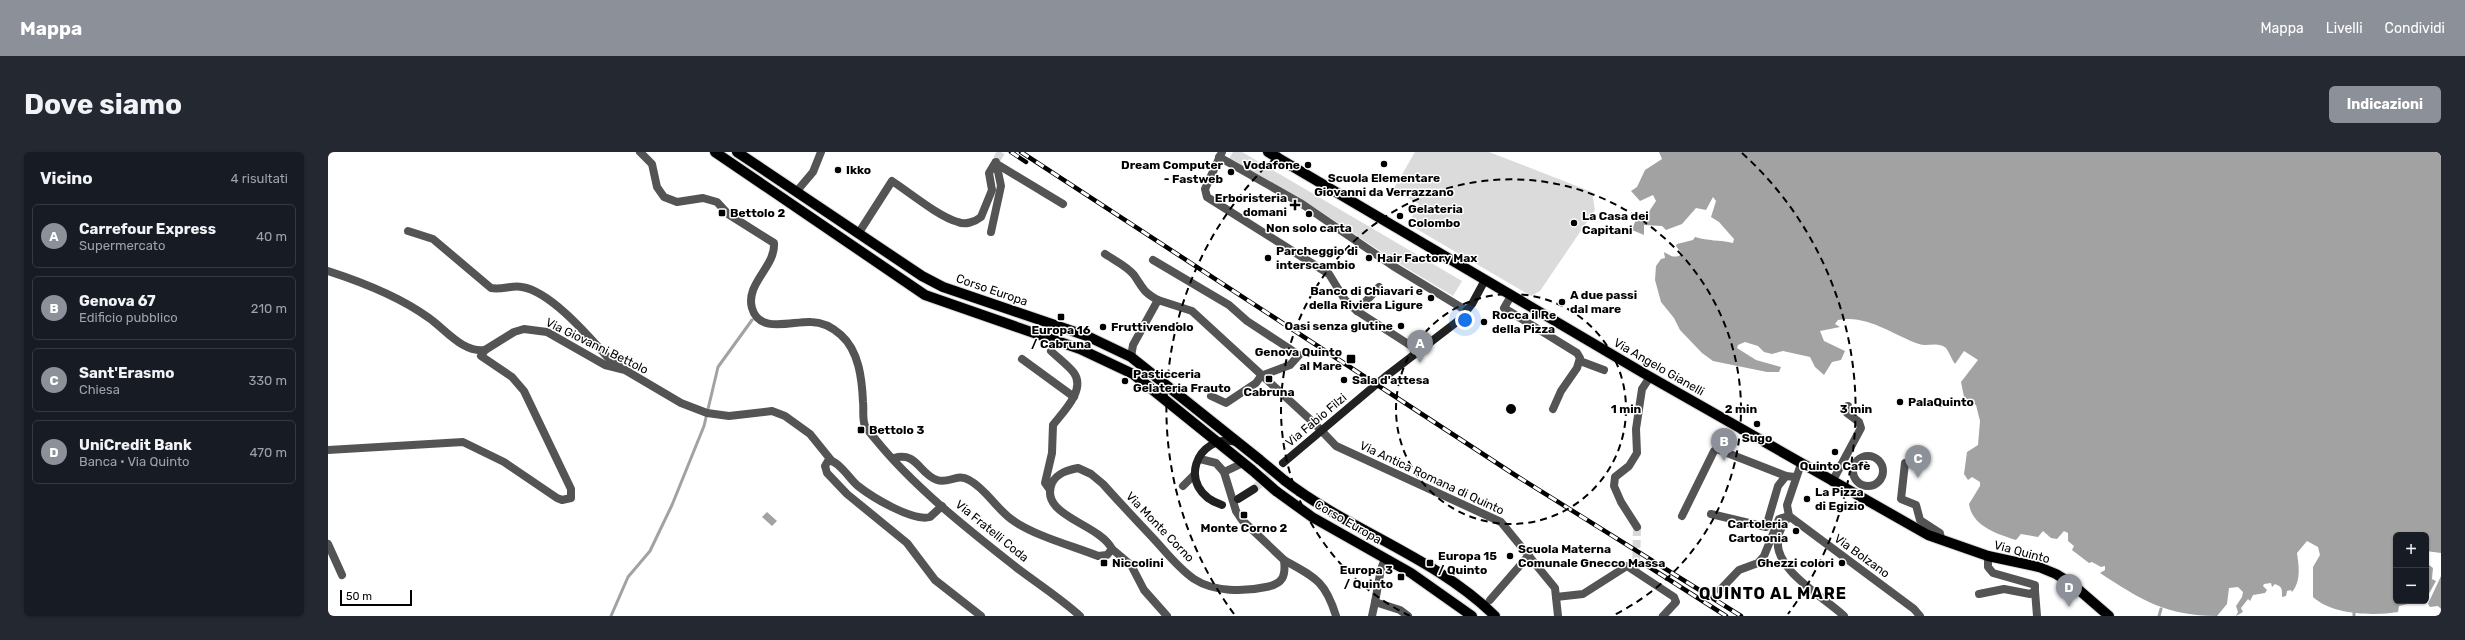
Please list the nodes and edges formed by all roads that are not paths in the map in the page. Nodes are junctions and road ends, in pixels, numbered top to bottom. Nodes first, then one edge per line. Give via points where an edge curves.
1 (640, 152) edge
2 (715, 152) edge
3 (737, 152) edge
4 (821, 152) edge
5 (1268, 152) edge
6 (1220, 154) edge
7 (996, 161) junction
8 (796, 192) junction
9 (1063, 204) dead end
10 (408, 231) dead end
11 (991, 232) dead end
12 (858, 234) junction
13 (1105, 254) dead end
14 (1153, 260) dead end
15 (328, 271) edge
16 (1485, 280) junction
17 (1379, 287) dead end
18 (1511, 296) junction
19 (1158, 300) junction
20 (1357, 311) junction
21 (1467, 311) junction
22 (486, 350) junction
23 (1051, 351) dead end
24 (1419, 352) junction
25 (1131, 357) junction
26 (1022, 359) dead end
27 (1580, 361) junction
28 (624, 370) junction
29 (1604, 370) dead end
30 (1261, 376) junction
31 (1650, 377) junction
32 (1211, 396) dead end
33 (1074, 397) junction
34 (1848, 406) dead end
35 (1553, 409) dead end
36 (1322, 430) junction
37 (1216, 441) junction
38 (1240, 443) junction
39 (328, 450) edge
40 (894, 458) junction
41 (1200, 459) junction
42 (831, 460) junction
43 (1243, 463) junction
44 (1283, 463) tunnel mouth
45 (1905, 463) dead end
46 (1801, 464) junction
47 (1224, 472) junction
48 (1194, 475) junction
49 (1786, 476) junction
50 (1795, 477) junction
51 (1832, 482) junction
52 (1183, 486) dead end
53 (1865, 486) dead end
54 (1050, 490) junction
55 (1254, 490) tunnel mouth
56 (1859, 497) junction
57 (1238, 499) dead end
58 (1222, 505) dead end
59 (942, 506) junction
60 (1711, 514) dead end
61 (1682, 516) dead end
62 (1788, 516) junction
63 (1637, 527) tunnel mouth
64 (1941, 540) junction
65 (328, 544) edge
66 (1112, 549) junction
67 (1529, 555) junction
68 (1988, 556) junction
69 (1385, 559) junction
70 (1284, 560) junction
71 (342, 575) dead end
72 (1720, 590) dead end
73 (2035, 591) junction
74 (1979, 594) dead end
75 (1556, 597) junction
76 (1490, 600) dead end
77 (1375, 602) junction
78 (981, 616) edge
79 (1080, 616) edge
80 (1167, 616) edge
81 (1336, 616) edge
82 (1372, 616) edge
83 (1408, 616) edge
84 (1472, 616) edge
85 (1495, 616) edge
86 (1558, 616) edge
87 (1663, 616) edge
88 (1844, 616) edge
89 (1920, 616) edge
90 (2037, 616) edge
91 (2110, 616) edge

1 - 40 street via 652,164 657,187 664,197 677,202 703,198 717,202 728,214 774,243 752,297 754,313 767,324 812,322 828,325 842,336 859,365 865,425
2 - 37 main road, Corso Europa via 924,295 1101,358 1133,374
3 - 8 main road, Corso Europa
4 - 8 street via 813,172
5 - 16 main road, Via Angelo Gianelli
6 - 20 street via 1205,189 1207,197 1329,274 1345,300
6 - 21 street
7 - 9 street
7 - 11 street via 1001,186
7 - 12 street via 989,172 992,190 981,217 967,223 951,219 892,181
8 - 12 main road, Corso Europa
10 - 28 street via 433,239 491,288 521,287 537,293 572,320 611,361
12 - 25 main road, Corso Europa via 943,287 1088,336
13 - 19 street, Via Antica Romana di Quinto via 1134,274 1137,283 1146,293
14 - 30 street via 1229,305 1248,322 1299,355 1290,365
15 - 22 street via 417,309 470,350
16 - 18 main road, Via Angelo Gianelli
16 - 21 street, Via Fabio Filzi
17 - 20 street
18 - 27 street via 1504,308 1577,353
18 - 31 main road, Via Angelo Gianelli
19 - 25 street via 1133,345
19 - 30 street, Via Antica Romana di Quinto via 1192,311
20 - 24 street
21 - 24 street, Via Fabio Filzi
22 - 28 street, Via Giovanni Bettolo via 514,332 536,329 558,337 605,365
22 - 39 street via 482,354 483,359 512,378 524,391 571,489 571,498 557,498 504,462 463,442
23 - 33 street via 1074,373 1077,382
24 - 36 street, Via Fabio Filzi
25 - 38 main road, Corso Europa
26 - 33 street
27 - 29 street
27 - 35 street via 1560,391
28 - 42 street, Via Giovanni Bettolo via 681,403 707,413 734,416 772,411 785,416 810,434
30 - 32 street via 1256,383 1226,403
30 - 36 street, Via Antica Romana di Quinto
31 - 46 main road, Via Angelo Gianelli
31 - 63 street via 1642,389 1636,429 1637,453 1629,466 1615,477 1614,486
33 - 54 street via 1053,425 1052,452 1045,483
34 - 51 street via 1847,413 1859,422 1861,428
36 - 44 street, Via Fabio Filzi
36 - 67 street, Via Antica Romana di Quinto via 1336,446 1501,522
37 - 38 street via 1225,439
37 - 41 street via 1207,446
37 - 43 main road, Corso Europa
38 - 85 main road, Corso Europa, bridge via 1284,480 1340,517 1457,584
40 - 59 street, Via Fratelli Coda
40 - 66 street via 904,455 911,458 931,477 938,480 946,481 957,477 970,480 998,508 1023,526 1098,556 1107,555
41 - 47 street via 1216,463
41 - 48 street
42 - 59 street, Via Giovanni Bettolo via 859,486 908,514 930,517
42 - 78 street via 825,466 834,482 907,543 935,580
43 - 47 street
43 - 69 main road, Corso Europa, bridge via 1312,517
45 - 64 street via 1901,499 1916,505 1920,520 1937,530
46 - 50 street
46 - 51 main road, Via Angelo Gianelli
47 - 70 street via 1236,510 1242,520
48 - 52 street
48 - 58 street via 1197,489 1205,497
49 - 50 street
49 - 60 street via 1778,486 1766,527
49 - 61 street via 1717,449
50 - 62 street via 1786,505
51 - 56 main road, Via Angelo Gianelli
53 - 56 street
54 - 66 street via 1050,498 1056,508 1100,534
54 - 70 street, Via Monte Corno via 1055,479 1071,469 1078,468 1091,474 1174,561 1195,579 1208,585 1236,590 1274,586 1282,581 1285,573
55 - 57 street
56 - 64 main road, Via Angelo Gianelli
59 - 79 street, Via Fratelli Coda
62 - 72 street via 1779,519 1764,556 1758,563 1739,570
62 - 88 street via 1778,539 1779,555 1788,568
62 - 89 street, Via Bolzano
64 - 68 main road, Via Quinto
65 - 71 street
66 - 80 street via 1131,565 1144,590
67 - 75 street, Via Antica Romana di Quinto via 1554,588
67 - 76 street
68 - 73 street via 1988,567 1993,573 2035,585
68 - 91 main road, Via Quinto via 2039,567 2056,574
69 - 77 street
69 - 84 main road, Corso Europa via 1444,594
70 - 81 street via 1319,581 1332,603
73 - 74 street via 2030,594 2004,589
73 - 90 street
75 - 86 street, Via Antica Romana di Quinto
75 - 87 street via 1584,594 1627,566 1674,597 1676,602
77 - 82 street
77 - 83 street via 1400,610

